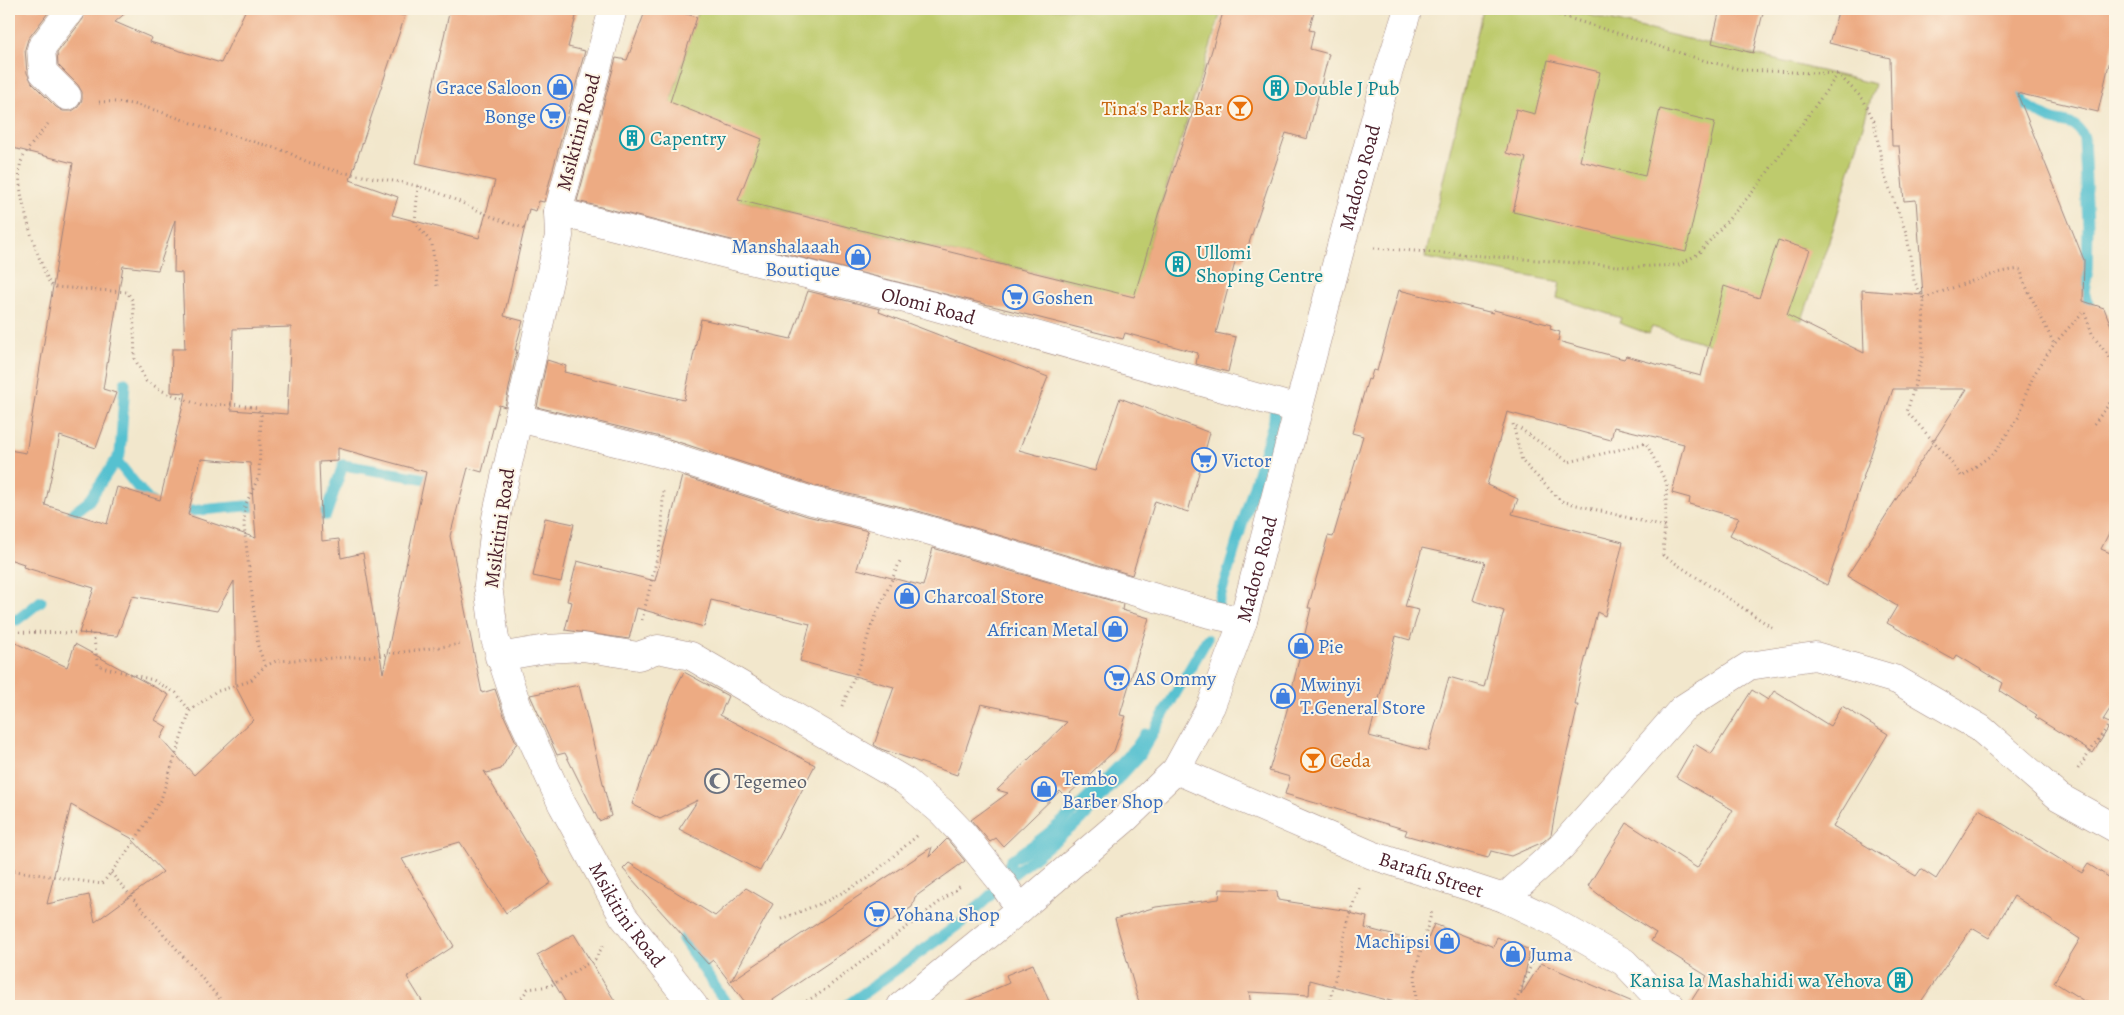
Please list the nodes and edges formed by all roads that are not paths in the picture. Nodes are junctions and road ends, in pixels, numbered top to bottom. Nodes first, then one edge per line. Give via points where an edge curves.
1 (71, 9) edge
2 (613, 9) edge
3 (1408, 9) edge
4 (67, 96) road end
5 (558, 224) junction
6 (1298, 409) junction
7 (518, 418) junction
8 (1243, 622) junction
9 (497, 648) junction
10 (1176, 770) junction
11 (2115, 828) edge
12 (1504, 898) junction
13 (1020, 909) junction
14 (694, 1006) edge
15 (901, 1006) edge
16 (1671, 1006) edge

1 - 4 street via 41,48 43,72
2 - 5 street, Msikitini Road
3 - 6 street, Madoto Road via 1384,86
5 - 6 street, Olomi Road via 929,305
5 - 7 street, Msikitini Road
6 - 8 street, Madoto Road
7 - 8 street via 664,454 812,501 914,526
7 - 9 street, Msikitini Road via 496,518 488,585
8 - 10 street, Madoto Road via 1211,706
9 - 13 street via 583,647 638,656 658,649 691,656 905,781 942,812
9 - 14 street, Msikitini Road via 519,711 562,804 623,916
10 - 12 street, Barafu Street via 1372,856
10 - 13 street, Madoto Road via 1126,818
11 - 12 street via 2059,797 1980,728 1897,680 1815,656 1749,666 1682,709 1561,847
12 - 16 street, Barafu Street via 1624,962 1663,1003
13 - 15 street, Madoto Road

